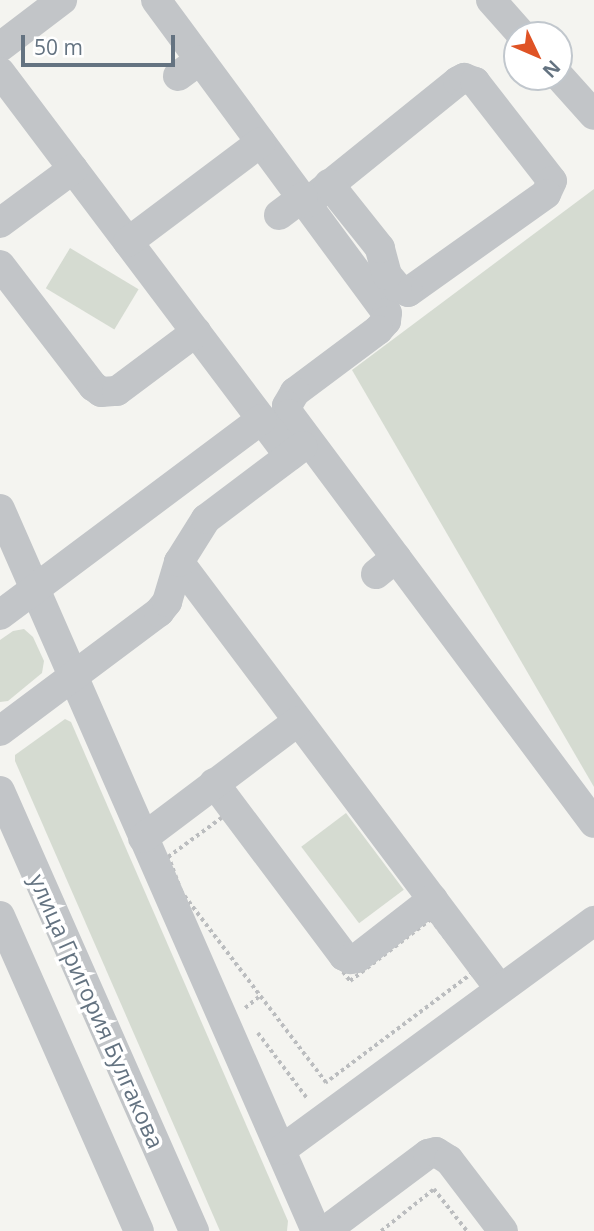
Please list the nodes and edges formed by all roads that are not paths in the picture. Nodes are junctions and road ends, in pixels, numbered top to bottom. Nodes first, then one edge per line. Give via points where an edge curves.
1 (62, 0) edge
2 (156, 0) edge
3 (491, 0) edge
4 (510, 21) edge
5 (0, 47) edge
6 (0, 72) edge
7 (572, 91) edge
8 (594, 116) edge
9 (261, 142) junction
10 (73, 169) junction
11 (305, 200) junction
12 (0, 223) edge
13 (128, 242) junction
14 (0, 265) edge
15 (196, 332) junction
16 (261, 419) junction
17 (299, 449) junction
18 (0, 509) edge
19 (179, 562) junction
20 (35, 589) junction
21 (0, 615) edge
22 (73, 676) junction
23 (298, 721) junction
24 (0, 731) edge
25 (214, 783) junction
26 (0, 790) edge
27 (594, 824) edge
28 (144, 838) junction
29 (433, 900) junction
30 (594, 921) edge
31 (2, 927) edge
32 (500, 989) junction
33 (281, 1150) junction
34 (139, 1231) edge
35 (194, 1231) edge
36 (316, 1231) edge
37 (325, 1231) edge
38 (503, 1231) edge

1 - 5 street
2 - 9 street via 189,68
3 - 4 street
6 - 10 street
7 - 8 street
9 - 11 street
9 - 13 street
10 - 12 street
10 - 13 street
11 - 11 street via 464,78 475,82 552,181 546,194 408,292 387,275 380,248
11 - 17 street via 387,313 378,330 289,398
13 - 15 street
14 - 15 street via 101,392 117,391
15 - 16 street
16 - 17 street
16 - 20 street
17 - 19 street via 206,519
17 - 27 street via 386,566
18 - 20 street
19 - 22 street via 167,602 159,612
19 - 23 street
20 - 21 street
20 - 22 street
22 - 24 street
22 - 28 street
23 - 25 street
23 - 29 street
25 - 28 street
25 - 29 street via 344,956 357,958
26 - 35 street, улица Григория Булгакова
28 - 33 street
29 - 32 street
30 - 32 street
31 - 34 street
32 - 33 street
33 - 36 street
37 - 38 street via 436,1152 449,1160

